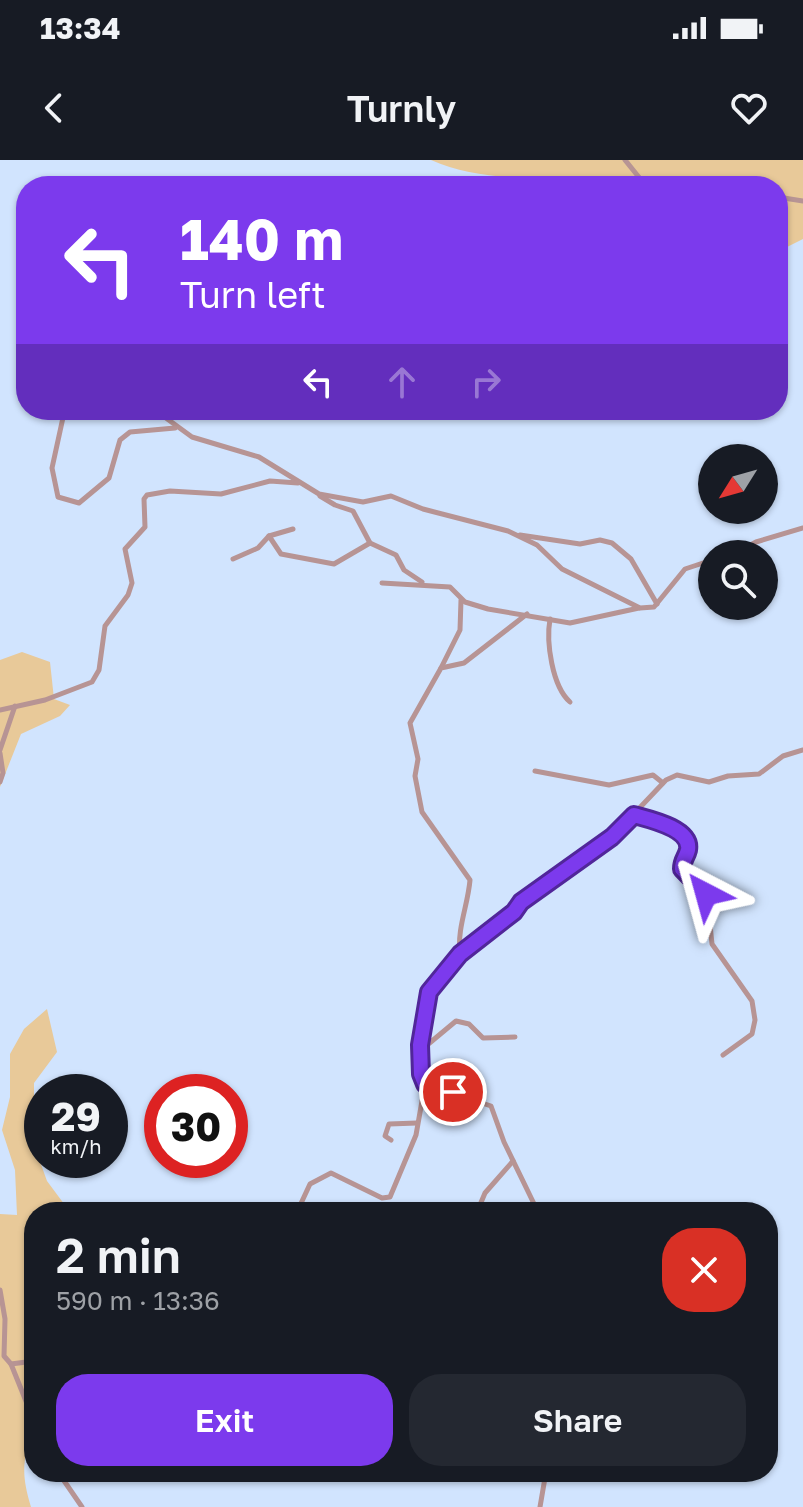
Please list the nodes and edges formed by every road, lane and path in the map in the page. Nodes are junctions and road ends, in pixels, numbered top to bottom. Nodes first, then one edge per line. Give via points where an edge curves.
1 (625, 160) edge
2 (638, 176) edge
3 (62, 420) edge
4 (167, 420) edge
5 (176, 428) junction
6 (299, 483) junction
7 (319, 494) junction
8 (803, 528) edge
9 (293, 529) dead end
10 (269, 536) junction
11 (518, 536) junction
12 (763, 540) edge
13 (370, 543) junction
14 (233, 559) dead end
15 (698, 565) edge
16 (423, 582) junction
17 (382, 583) dead end
18 (461, 599) junction
19 (657, 604) junction
20 (640, 608) junction
21 (527, 614) junction
22 (550, 619) junction
23 (441, 668) junction
24 (570, 702) dead end
25 (16, 705) junction
26 (0, 710) edge
27 (803, 750) edge
28 (0, 752) edge
29 (535, 771) dead end
30 (0, 782) edge
31 (663, 783) junction
32 (634, 815) junction
33 (460, 954) junction
34 (515, 1037) dead end
35 (723, 1055) dead end
36 (420, 1068) junction
37 (425, 1084) junction
38 (417, 1123) junction
39 (391, 1140) dead end
40 (513, 1161) junction
41 (302, 1202) edge
42 (481, 1202) edge
43 (533, 1202) edge
44 (0, 1290) edge
45 (24, 1362) edge
46 (11, 1364) junction
47 (24, 1396) edge
48 (65, 1482) edge
49 (544, 1482) edge
50 (82, 1507) edge
51 (540, 1507) edge

1 - 2 street
3 - 5 street via 52,468 58,497 79,503 109,478 120,440 130,432
4 - 5 street
5 - 6 street via 259,457
6 - 7 street
6 - 25 street via 270,481 221,494 147,495 145,527 125,549 132,572 130,589 105,626 96,676 83,688
7 - 11 street via 363,502 402,498
7 - 13 street via 353,511
8 - 12 street
9 - 10 street
10 - 13 street via 281,554 334,564
10 - 14 street via 258,548
11 - 19 street via 612,543 631,559
11 - 20 street via 537,545 562,569
13 - 16 street via 396,555 404,570
15 - 19 street via 685,569
16 - 17 street
16 - 18 street via 450,587
18 - 21 street
18 - 23 street via 460,630
19 - 20 street
20 - 22 street via 576,622
21 - 22 street
21 - 23 street via 464,663
22 - 24 street via 550,657
23 - 33 street via 412,719 411,731 422,812 470,880
25 - 26 street
25 - 28 street
27 - 31 street via 783,756 759,774 709,782 677,775
28 - 30 street
29 - 31 street via 609,785 653,775
31 - 32 street
32 - 33 street
32 - 35 street via 665,824 685,842 688,851 682,867 707,896 712,944 752,1001 752,1034
33 - 36 street via 426,998
34 - 36 street via 483,1038 469,1024 456,1021 426,1046
36 - 37 street
37 - 38 street
37 - 40 street via 491,1106
38 - 39 street via 389,1124 385,1136
38 - 41 street via 390,1197 331,1173 310,1184
40 - 42 street
40 - 43 street
44 - 46 street via 2,1346
45 - 46 street
46 - 47 street
48 - 50 street
49 - 51 street

